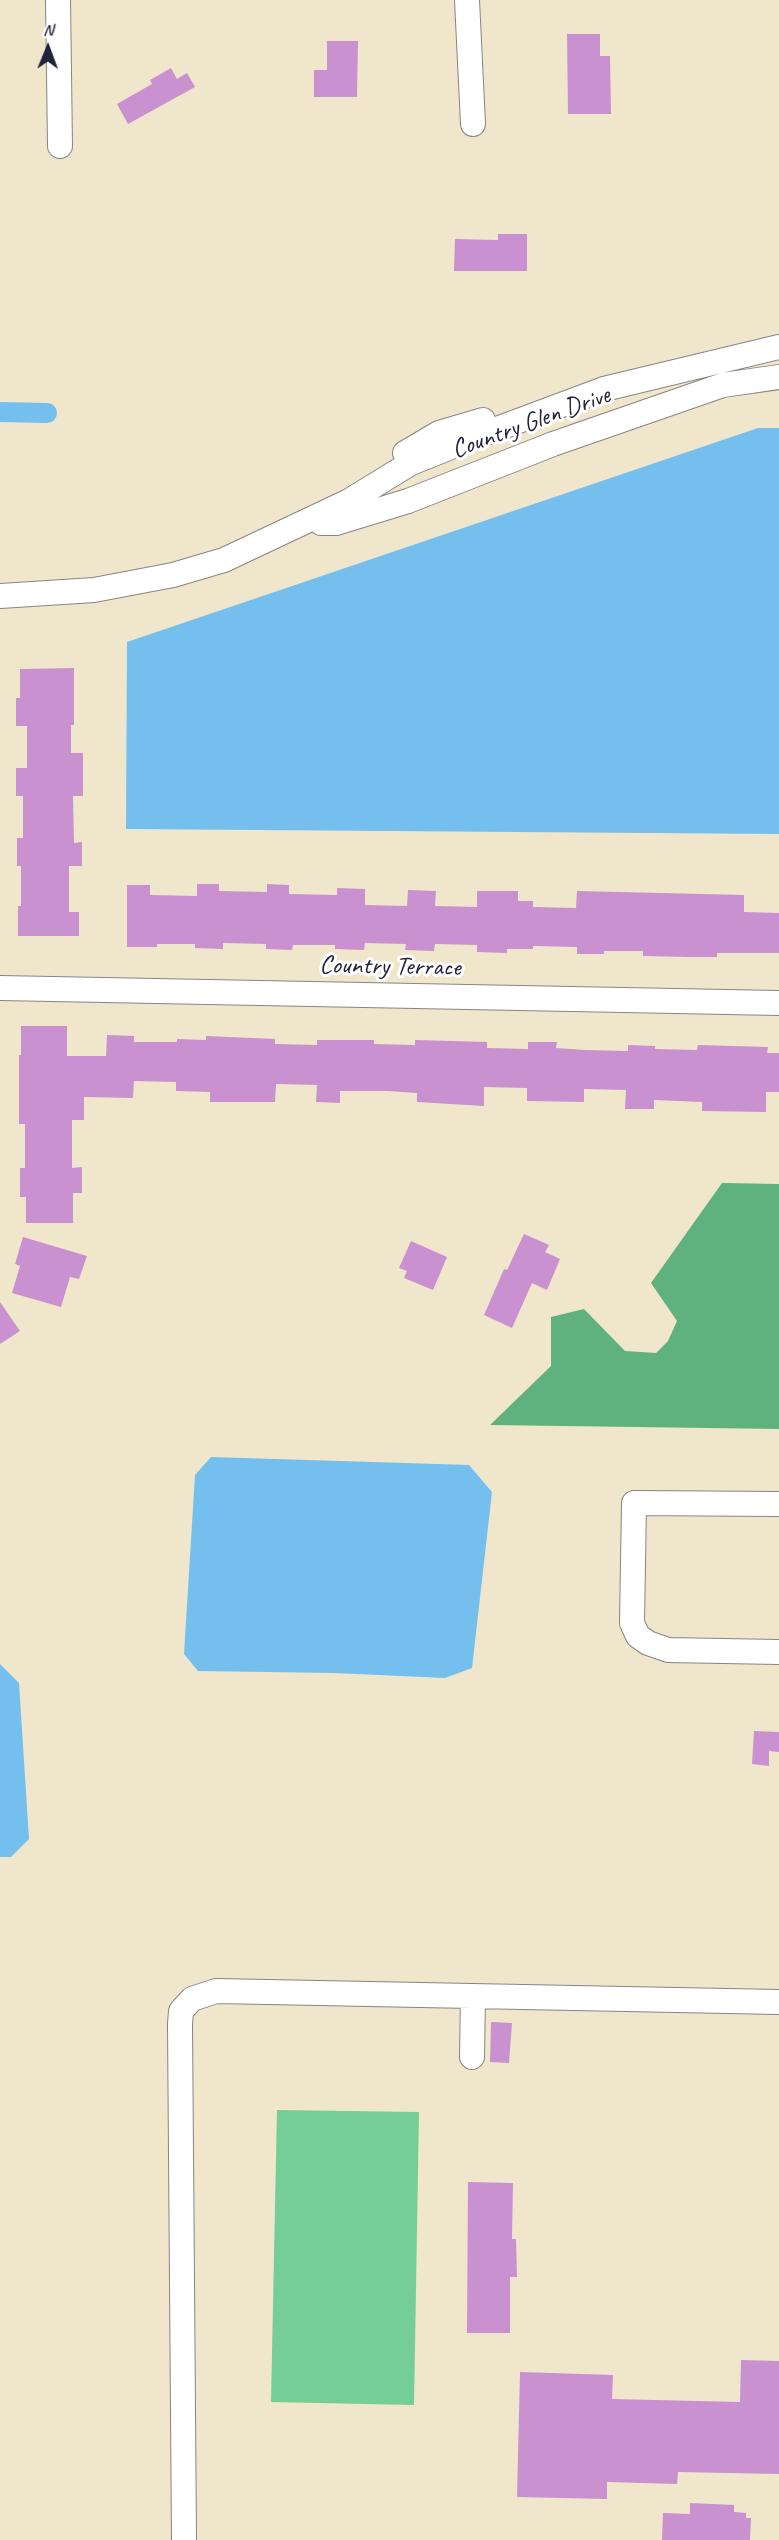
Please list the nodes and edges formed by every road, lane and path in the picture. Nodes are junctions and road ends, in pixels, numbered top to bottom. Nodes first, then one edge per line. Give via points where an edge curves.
1 (58, 0) edge
2 (467, 0) edge
3 (473, 124) dead end
4 (60, 146) dead end
5 (779, 347) edge
6 (779, 377) edge
7 (304, 522) junction
8 (0, 596) edge
9 (0, 988) edge
10 (779, 1003) edge
11 (779, 1504) edge
12 (779, 1652) edge
13 (473, 1996) junction
14 (779, 2002) edge
15 (471, 2057) dead end
16 (184, 2540) edge

1 - 4 street
2 - 3 street
5 - 7 street, Country Glen Drive via 604,389 411,463 349,501
6 - 7 street, Country Glen Drive via 723,385 336,523
7 - 8 street, Country Glen Drive via 224,560 173,575 94,590
9 - 10 street, Country Terrace
11 - 12 street via 634,1503 632,1623 638,1636 668,1650
13 - 14 street
13 - 15 street
13 - 16 street via 216,1991 192,1999 181,2011

